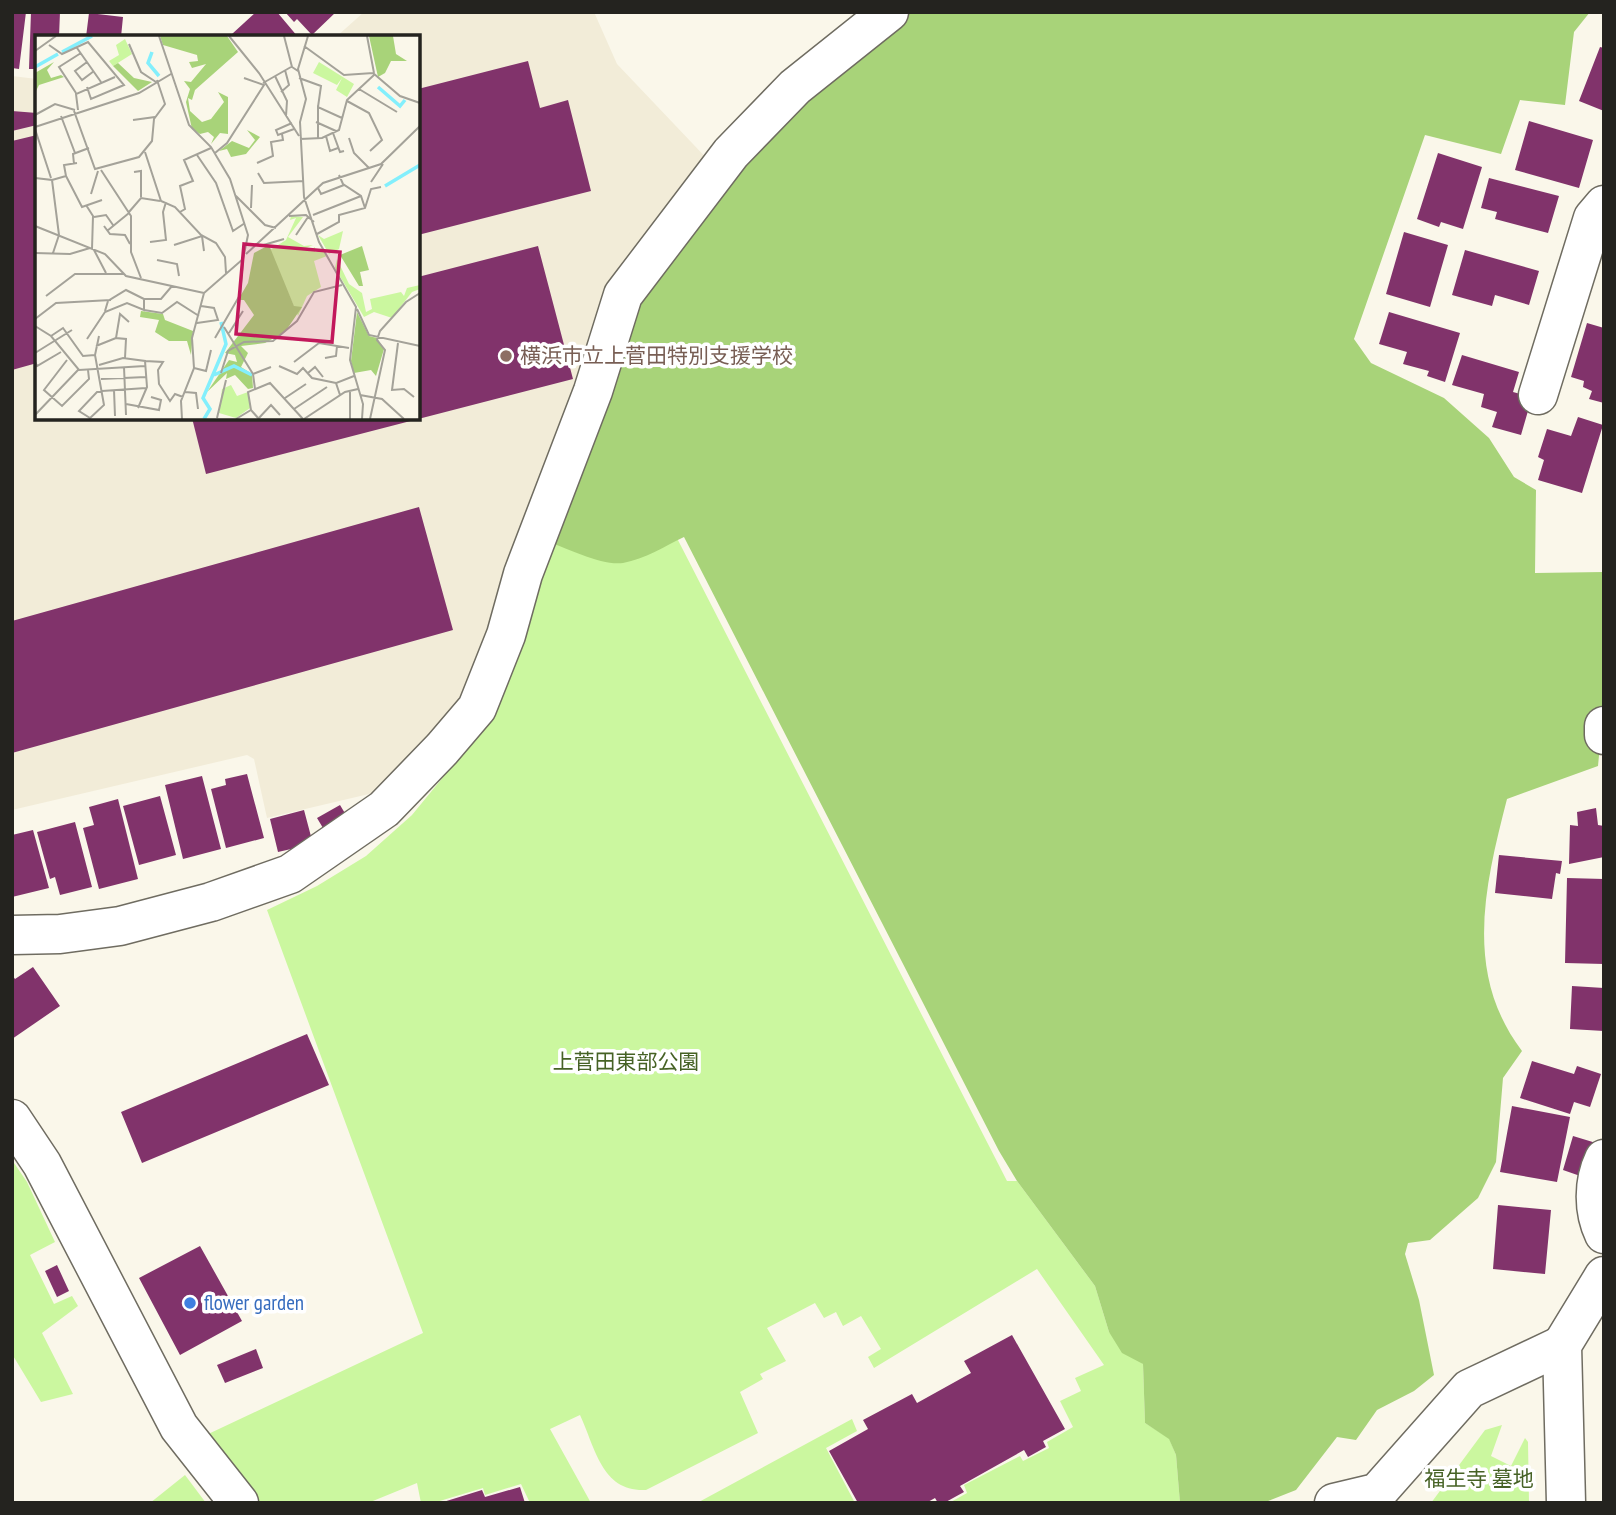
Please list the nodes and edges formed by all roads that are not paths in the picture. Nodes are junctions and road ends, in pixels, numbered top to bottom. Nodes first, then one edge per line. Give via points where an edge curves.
1 (889, 12) edge
2 (1604, 205) edge
3 (1538, 395) dead end
4 (1604, 726) edge
5 (1604, 735) edge
6 (12, 935) edge
7 (12, 1119) edge
8 (1604, 1159) edge
9 (1604, 1234) edge
10 (1604, 1276) edge
11 (1562, 1345) junction
12 (1372, 1498) edge
13 (239, 1503) edge
14 (1334, 1503) edge
15 (1566, 1503) edge

1 - 6 street via 794,87 731,153 623,295 593,391 477,708 442,750 384,809 290,874 211,902 120,926
2 - 3 street via 1593,218
4 - 5 street
7 - 13 street via 42,1164 179,1427
8 - 9 street via 1598,1172 1596,1217
10 - 11 street
11 - 12 street via 1469,1389
11 - 15 street
12 - 14 street

